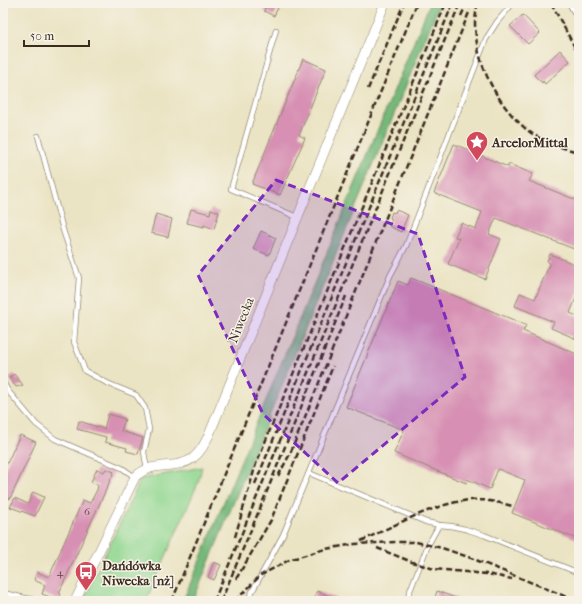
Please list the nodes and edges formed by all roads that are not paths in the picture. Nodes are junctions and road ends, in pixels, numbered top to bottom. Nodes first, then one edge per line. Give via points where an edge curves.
1 (385, 3) edge
2 (513, 3) edge
3 (569, 3) edge
4 (579, 21) edge
5 (276, 30) dead end
6 (38, 136) dead end
7 (297, 216) junction
8 (3, 382) edge
9 (147, 469) junction
10 (309, 473) junction
11 (135, 478) junction
12 (438, 525) junction
13 (579, 573) edge
14 (3, 593) edge
15 (38, 601) edge
16 (75, 601) edge
17 (247, 601) edge
18 (406, 601) edge

1 - 7 street, Niwecka
2 - 10 lane via 497,22 484,44 406,246 390,276
3 - 4 lane
5 - 7 lane via 231,189
6 - 9 lane via 63,230 79,278 74,342 85,371 136,396 145,408 149,429 144,452
7 - 9 street, Niwecka via 201,450 185,463
8 - 11 lane via 36,424 55,439 122,468
9 - 11 street, Niwecka
10 - 12 lane
10 - 17 lane via 283,535
11 - 16 street, Niwecka
12 - 13 lane via 484,535
12 - 18 lane
14 - 15 lane

